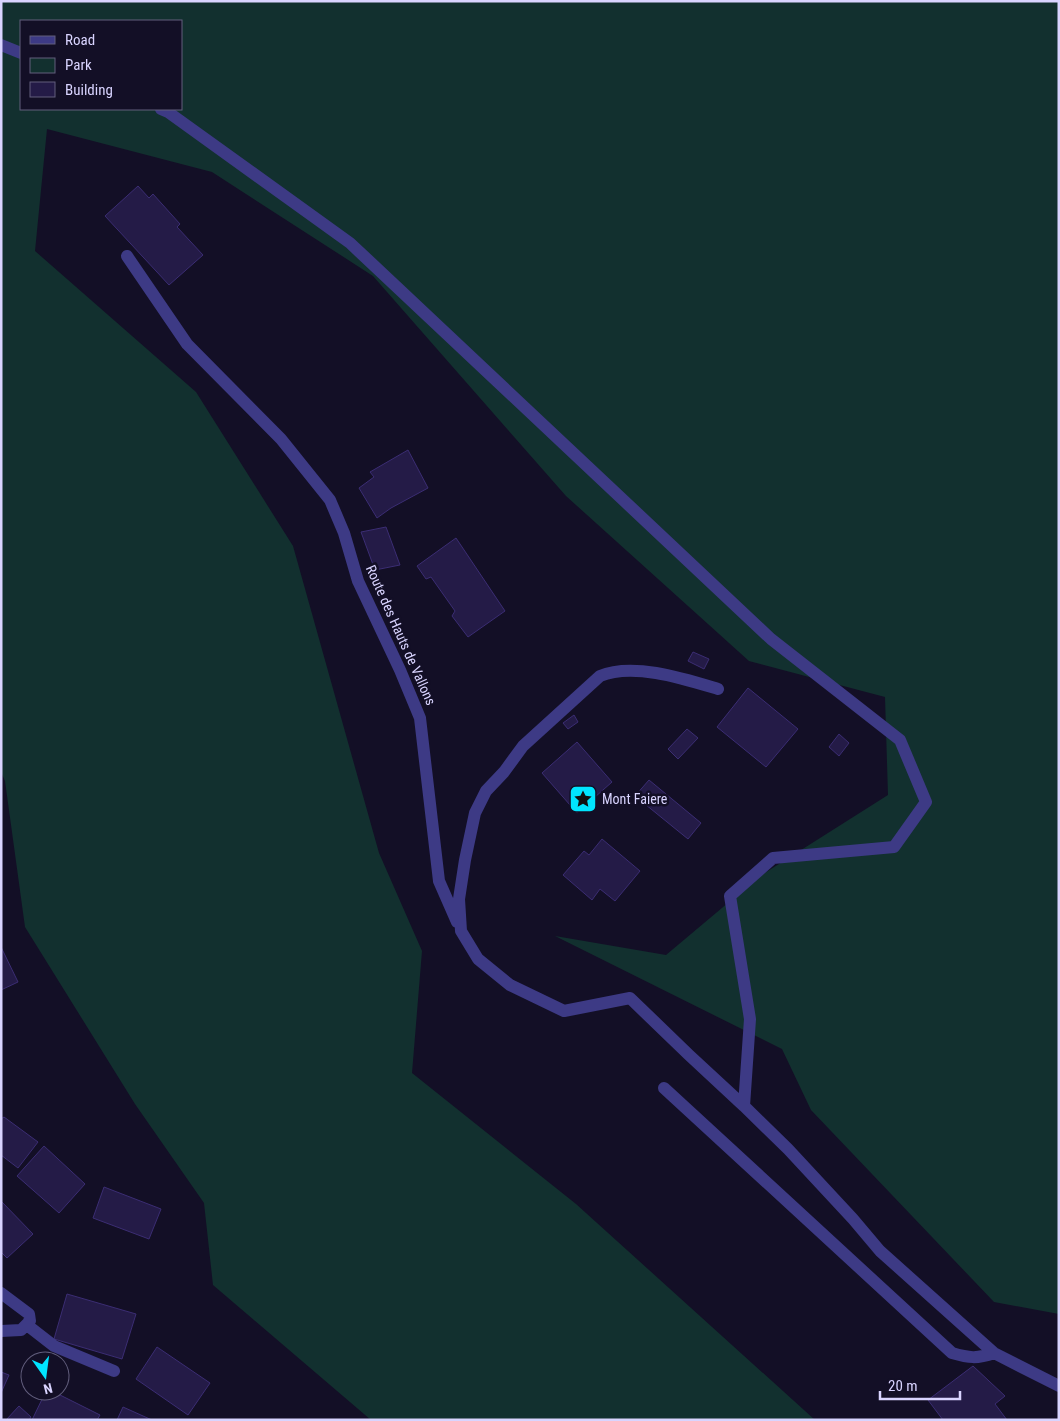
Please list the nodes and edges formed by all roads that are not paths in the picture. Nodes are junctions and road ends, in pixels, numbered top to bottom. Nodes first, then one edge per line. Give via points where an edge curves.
1 (1, 45) edge
2 (20, 53) edge
3 (163, 110) edge
4 (128, 256) dead end
5 (718, 689) dead end
6 (461, 931) junction
7 (664, 1088) dead end
8 (744, 1106) junction
9 (1, 1293) edge
10 (27, 1325) junction
11 (1, 1332) edge
12 (994, 1353) junction
13 (114, 1371) dead end
14 (1059, 1386) edge

1 - 2 street
3 - 8 street via 350,243 770,639 900,740 926,802 894,847 773,858 730,896 750,1019
4 - 6 street, Route des Hauts de Vallons via 187,344 281,439 330,500 358,581 420,718 439,881
5 - 6 street via 679,676 612,671 600,676 523,746 486,790 475,813 459,899
6 - 8 street, Route des Hauts de Vallons via 478,959 510,986 564,1011 630,998
7 - 12 street via 952,1353 969,1358
8 - 12 street via 853,1218 880,1251
9 - 10 street via 29,1314
10 - 11 street via 20,1330
10 - 13 street via 54,1346
12 - 14 street

